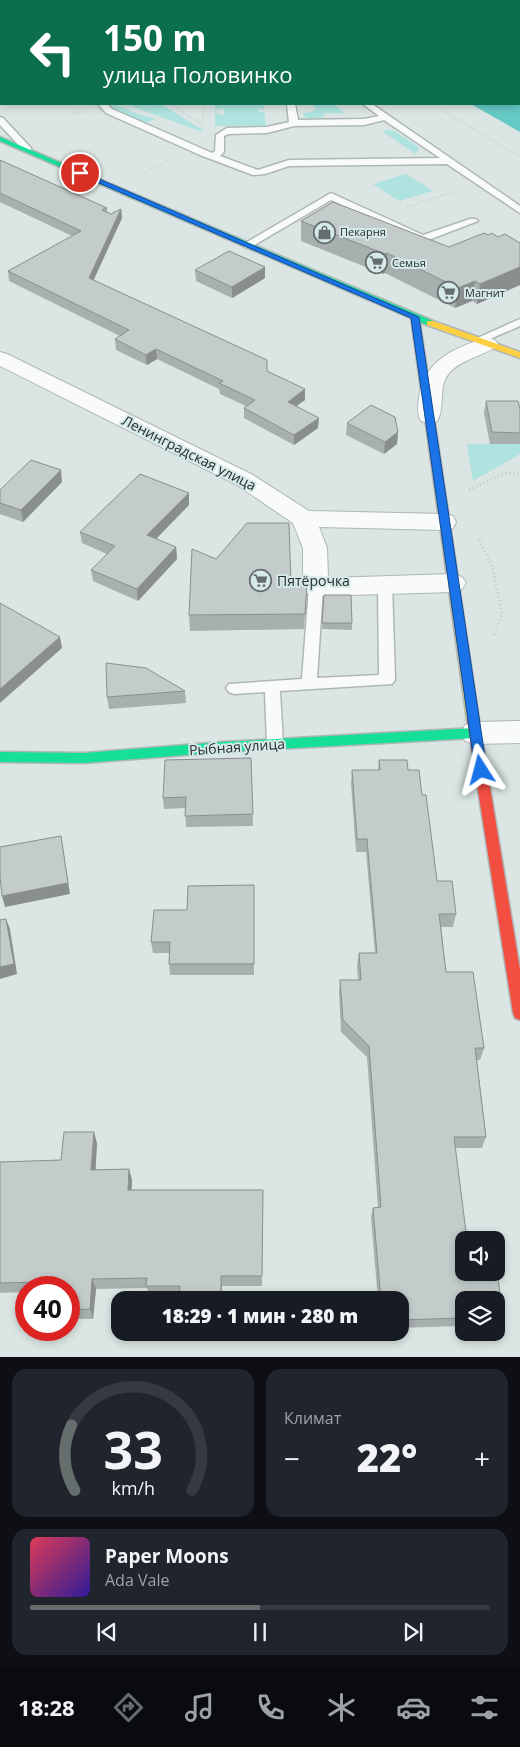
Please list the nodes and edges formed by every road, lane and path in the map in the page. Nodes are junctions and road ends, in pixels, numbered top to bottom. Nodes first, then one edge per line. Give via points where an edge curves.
1 (103, 105) edge
2 (172, 105) edge
3 (203, 105) edge
4 (291, 105) edge
5 (368, 105) edge
6 (434, 105) edge
7 (224, 111) dead end
8 (203, 112) junction
9 (386, 117) junction
10 (0, 120) edge
11 (294, 123) junction
12 (203, 125) junction
13 (220, 136) junction
14 (0, 139) edge
15 (193, 148) junction
16 (28, 150) junction
17 (214, 157) junction
18 (520, 157) edge
19 (450, 161) junction
20 (115, 188) junction
21 (453, 192) dead end
22 (520, 210) edge
23 (376, 217) junction
24 (473, 221) dead end
25 (247, 245) junction
26 (414, 317) junction
27 (520, 322) edge
28 (484, 342) junction
29 (520, 355) edge
30 (0, 358) edge
31 (429, 416) junction
32 (304, 519) junction
33 (444, 522) junction
34 (479, 539) dead end
35 (453, 583) junction
36 (385, 585) junction
37 (316, 586) junction
38 (493, 639) dead end
39 (309, 684) junction
40 (272, 686) junction
41 (234, 688) dead end
42 (520, 732) edge
43 (475, 733) junction
44 (275, 744) junction
45 (0, 757) edge
46 (520, 1013) edge

1 - 15 lane via 109,111
2 - 12 path
3 - 8 path
4 - 11 lane
5 - 9 lane
6 - 18 path
7 - 8 path
8 - 12 path
9 - 11 lane via 364,122
9 - 19 lane
10 - 16 lane
11 - 13 lane via 267,130 228,131
12 - 13 path
13 - 17 lane via 219,152
14 - 16 street
15 - 17 lane
15 - 20 path
16 - 20 street
17 - 19 lane via 258,173 289,163
19 - 22 lane
20 - 25 street
21 - 23 path
23 - 24 lane via 423,239
23 - 25 lane via 335,197 327,197
25 - 26 street
26 - 28 street
26 - 31 street
27 - 28 lane
28 - 29 street
28 - 31 street via 441,368 432,384
30 - 32 street, Ленинградская улица via 245,480
31 - 33 street
32 - 33 street
32 - 37 street via 315,548
33 - 35 street
34 - 38 path via 492,565 502,615
35 - 36 street
35 - 43 street
36 - 37 street
36 - 39 lane via 387,680
37 - 39 lane
39 - 40 lane
40 - 41 lane
40 - 44 lane
42 - 43 street
43 - 44 street, Рыбная улица
43 - 46 street
44 - 45 street, Рыбная улица via 84,758

